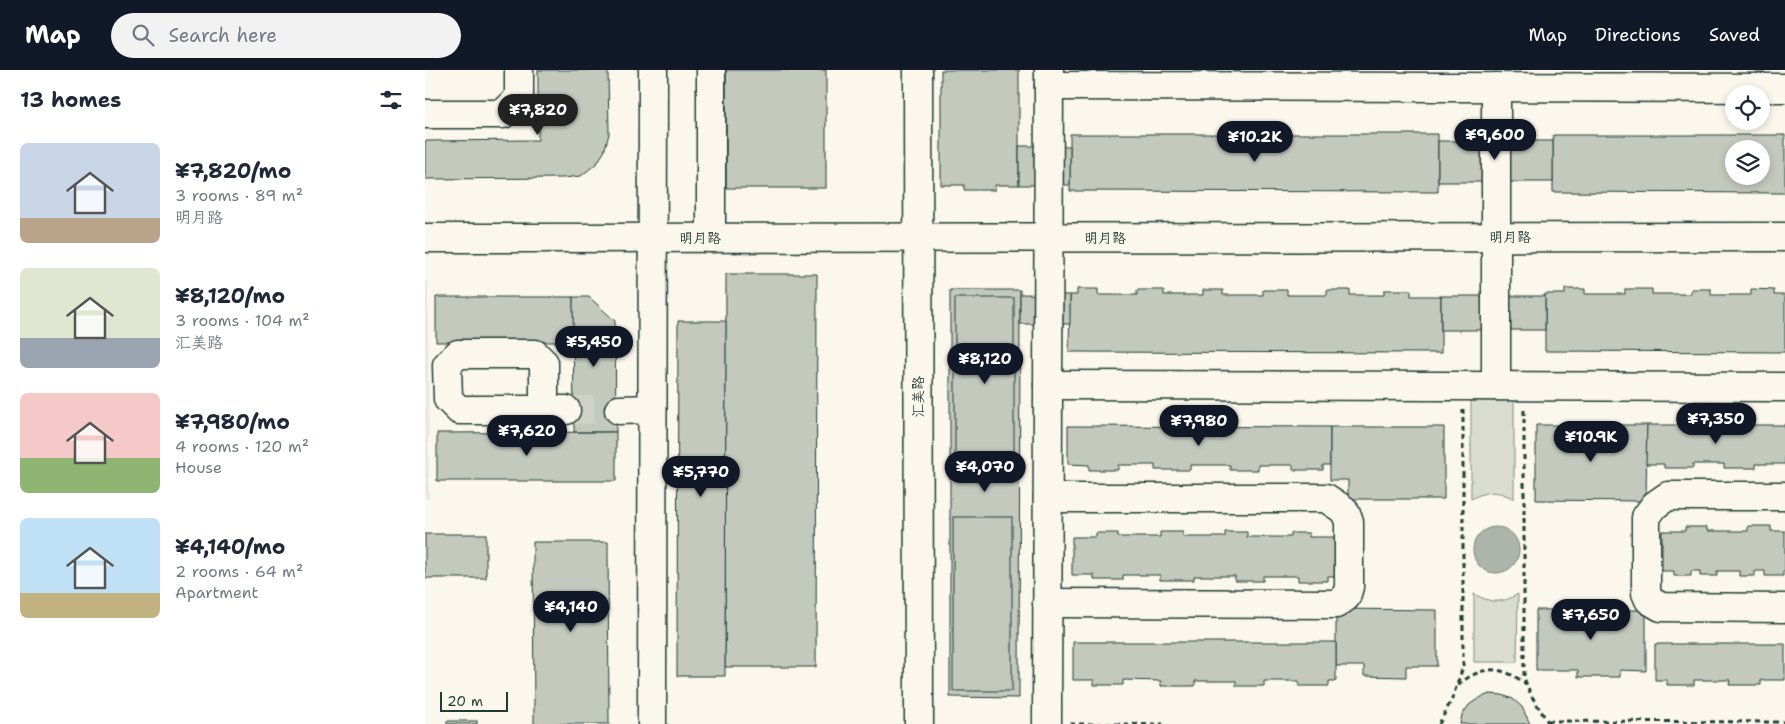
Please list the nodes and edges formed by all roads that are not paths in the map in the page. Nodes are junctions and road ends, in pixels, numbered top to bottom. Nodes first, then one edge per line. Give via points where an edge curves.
1 (519, 70) edge
2 (653, 70) edge
3 (711, 70) edge
4 (918, 70) edge
5 (1049, 78) edge
6 (1496, 88) junction
7 (1785, 88) edge
8 (425, 114) edge
9 (1496, 237) junction
10 (1785, 237) edge
11 (425, 238) edge
12 (653, 238) junction
13 (711, 238) junction
14 (918, 238) junction
15 (1048, 238) junction
16 (1048, 385) junction
17 (1496, 386) junction
18 (1785, 387) edge
19 (653, 409) junction
20 (619, 410) tunnel mouth
21 (1785, 496) edge
22 (1048, 498) junction
23 (1047, 603) junction
24 (1785, 608) edge
25 (652, 724) edge
26 (919, 724) edge
27 (1047, 724) edge

1 - 8 street via 519,98 503,114
2 - 12 street
3 - 13 street
4 - 14 street, 汇美路
5 - 6 street
5 - 15 street
6 - 7 street
6 - 9 street
9 - 10 street, 明月路
9 - 15 street, 明月路
9 - 17 street
11 - 12 street, 明月路
12 - 13 street, 明月路
12 - 19 street
13 - 14 street, 明月路
14 - 15 street, 明月路
14 - 26 street, 汇美路
15 - 16 street
16 - 17 street
16 - 22 street
17 - 18 street
19 - 20 street
19 - 25 street
21 - 24 street via 1668,496 1646,517 1646,593 1649,600 1661,607
22 - 23 street
22 - 23 street via 1326,498 1344,510 1349,521 1349,587 1346,597 1336,604
23 - 27 street

